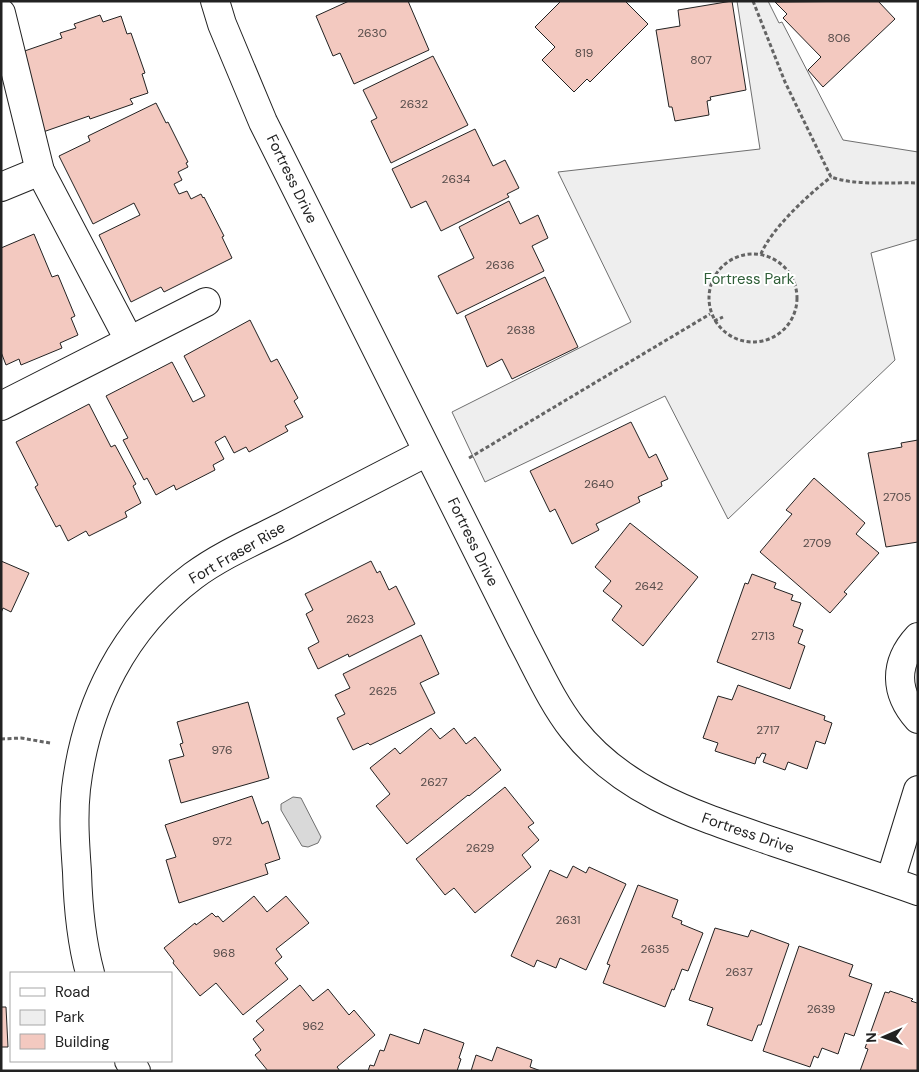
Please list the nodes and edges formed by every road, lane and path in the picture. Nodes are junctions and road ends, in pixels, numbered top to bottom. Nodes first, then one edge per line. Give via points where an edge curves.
1 (215, 1) edge
2 (753, 1) edge
3 (1, 13) edge
4 (40, 171) junction
5 (831, 177) junction
6 (918, 183) edge
7 (1, 187) edge
8 (761, 254) junction
9 (206, 302) dead end
10 (710, 314) junction
11 (723, 317) dead end
12 (714, 321) junction
13 (130, 340) junction
14 (1, 406) edge
15 (428, 452) junction
16 (468, 458) dead end
17 (918, 637) edge
18 (918, 719) edge
19 (1, 739) edge
20 (52, 744) dead end
21 (918, 790) edge
22 (890, 881) junction
23 (918, 891) edge
24 (90, 972) edge

1 - 15 street, Fortress Drive via 263,122
2 - 5 path via 785,82
3 - 4 street
4 - 7 street
4 - 13 street
5 - 6 path via 848,181
5 - 8 path via 792,213
8 - 10 path via 738,257 718,271 708,292
8 - 12 path via 783,265 793,280 796,305 790,322 772,338 755,342 731,337
9 - 13 street
10 - 12 path
10 - 16 path
11 - 12 path
13 - 14 street
15 - 22 street, Fortress Drive via 553,698 572,729 601,760 659,799 704,818
15 - 24 street, Fort Fraser Rise via 241,548 194,576 144,621 123,650 93,713 82,750 76,790 74,828 79,917
17 - 18 street via 906,654 900,672 901,690 908,708
19 - 20 path via 21,738
21 - 22 street
22 - 23 street, Fortress Drive

